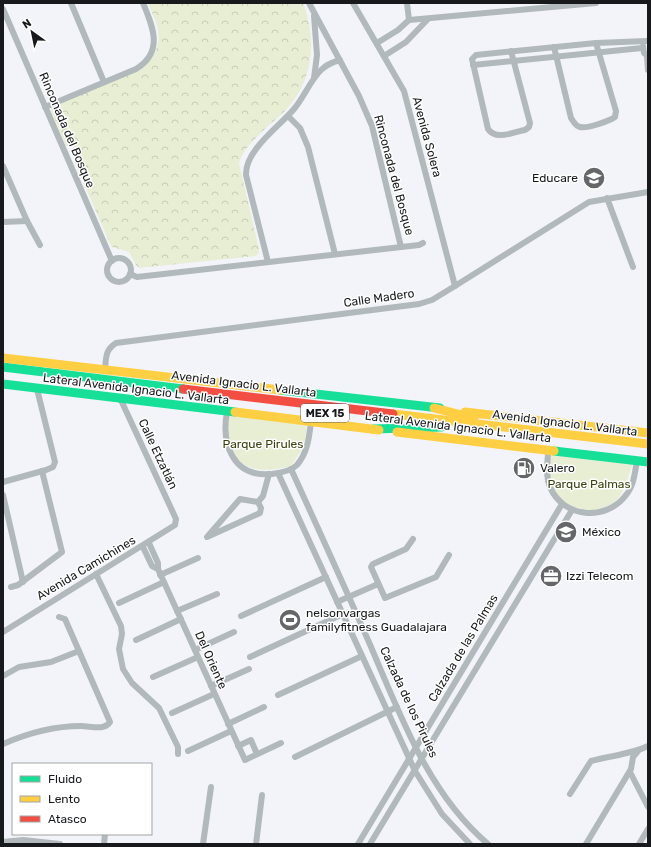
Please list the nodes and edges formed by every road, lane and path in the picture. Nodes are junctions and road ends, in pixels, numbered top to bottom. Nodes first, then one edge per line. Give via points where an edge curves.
1 (71, 3) edge
2 (143, 3) edge
3 (353, 3) edge
4 (407, 3) edge
5 (596, 3) edge
6 (311, 6) edge
7 (519, 6) edge
8 (3, 9) edge
9 (428, 19) junction
10 (409, 20) junction
11 (648, 40) edge
12 (376, 43) junction
13 (596, 43) junction
14 (554, 47) junction
15 (642, 48) junction
16 (511, 51) junction
17 (599, 53) junction
18 (384, 56) junction
19 (556, 56) junction
20 (648, 56) edge
21 (513, 59) junction
22 (340, 60) junction
23 (473, 65) junction
24 (648, 70) edge
25 (314, 78) junction
26 (104, 82) junction
27 (45, 107) junction
28 (288, 116) junction
29 (3, 166) edge
30 (648, 192) edge
31 (607, 198) junction
32 (27, 221) junction
33 (3, 222) edge
34 (423, 243) dead end
35 (40, 245) dead end
36 (401, 247) junction
37 (335, 254) junction
38 (112, 261) junction
39 (268, 262) junction
40 (633, 267) dead end
41 (130, 274) junction
42 (455, 286) junction
43 (3, 358) edge
44 (3, 368) edge
45 (105, 370) junction
46 (3, 375) edge
47 (3, 384) edge
48 (37, 389) junction
49 (120, 398) junction
50 (434, 408) junction
51 (227, 412) junction
52 (311, 422) junction
53 (442, 427) junction
54 (373, 429) junction
55 (515, 429) junction
56 (648, 433) edge
57 (648, 444) edge
58 (548, 450) junction
59 (648, 452) edge
60 (637, 460) junction
61 (648, 462) edge
62 (291, 469) junction
63 (42, 471) junction
64 (270, 474) junction
65 (278, 474) junction
66 (3, 482) edge
67 (3, 495) edge
68 (258, 502) junction
69 (562, 504) junction
70 (572, 510) junction
71 (176, 519) joint
72 (413, 539) dead end
73 (149, 543) junction
74 (143, 547) junction
75 (449, 555) dead end
76 (198, 558) dead end
77 (159, 572) junction
78 (96, 574) junction
79 (326, 577) junction
80 (23, 582) junction
81 (164, 582) junction
82 (378, 584) junction
83 (11, 587) dead end
84 (217, 594) dead end
85 (349, 597) junction
86 (337, 602) junction
87 (119, 603) dead end
88 (177, 611) junction
89 (343, 614) junction
90 (241, 616) dead end
91 (59, 617) dead end
92 (181, 619) junction
93 (487, 629) junction
94 (3, 632) edge
95 (234, 632) dead end
96 (497, 635) junction
97 (136, 640) dead end
98 (195, 650) junction
99 (79, 651) junction
100 (362, 656) junction
101 (198, 657) junction
102 (250, 657) dead end
103 (249, 669) dead end
104 (3, 676) edge
105 (153, 677) dead end
106 (211, 686) junction
107 (214, 694) junction
108 (278, 695) dead end
109 (264, 707) dead end
110 (397, 707) junction
111 (388, 712) junction
112 (172, 713) dead end
113 (228, 724) junction
114 (231, 731) junction
115 (281, 743) dead end
116 (3, 744) edge
117 (238, 746) junction
118 (648, 746) edge
119 (417, 748) junction
120 (188, 751) dead end
121 (638, 751) junction
122 (178, 754) dead end
123 (257, 754) junction
124 (295, 757) dead end
125 (423, 758) junction
126 (409, 760) junction
127 (415, 771) junction
128 (630, 772) junction
129 (211, 787) dead end
130 (570, 794) dead end
131 (262, 795) dead end
132 (648, 808) edge
133 (648, 829) edge
134 (3, 842) edge
135 (60, 844) edge
136 (203, 844) edge
137 (256, 844) edge
138 (358, 844) edge
139 (370, 844) edge
140 (470, 844) edge
141 (488, 844) edge
142 (586, 844) edge
143 (638, 844) edge

1 - 26 street
2 - 26 street via 153,29 153,51 136,69
3 - 12 street, Avenida Solera
4 - 10 street
5 - 7 street
6 - 22 street, Rinconada del Bosque
6 - 25 street via 317,49
7 - 9 street
8 - 27 street, Rinconada del Bosque
9 - 10 street
9 - 18 street via 406,42
10 - 12 street
11 - 13 street
11 - 15 street
12 - 18 street, Avenida Solera
13 - 14 street
13 - 17 street
14 - 16 street
14 - 19 street
15 - 17 street
15 - 20 street
16 - 21 street
16 - 23 street via 476,55 472,59
17 - 19 street
17 - 19 street via 616,111 615,117 582,128 575,125 571,118
18 - 42 street, Avenida Solera via 406,98
19 - 21 street
20 - 24 street
21 - 23 street
21 - 23 street via 530,123 529,128 496,136 488,129
22 - 25 street via 322,69
22 - 36 street, Rinconada del Bosque via 372,126
25 - 28 street
26 - 27 street
27 - 38 street, Rinconada del Bosque
28 - 37 street via 300,128 308,147
28 - 39 street via 264,140 247,165 246,175
29 - 32 street
30 - 31 street, Calle Madero
31 - 40 street
31 - 42 street, Calle Madero via 590,202
32 - 33 street
32 - 35 street
34 - 36 street, Rinconada del Bosque
36 - 37 street, Rinconada del Bosque
37 - 39 street, Rinconada del Bosque
38 - 41 street via 116,258 124,259 130,265
38 - 41 street via 108,267 108,274 112,279 126,280
39 - 41 street, Rinconada del Bosque via 137,277
42 - 45 street, Calle Madero via 432,300 419,304 116,343 106,354
43 - 45 main road, Lateral Avenida Ignacio L. Vallarta
44 - 55 main road, Avenida Ignacio L. Vallarta / MEX 15
45 - 50 main road, Lateral Avenida Ignacio L. Vallarta
46 - 53 main road, Avenida Ignacio L. Vallarta / MEX 15
47 - 48 main road, Lateral Avenida Ignacio L. Vallarta
48 - 49 main road, Lateral Avenida Ignacio L. Vallarta
48 - 63 street via 55,459 52,467
49 - 51 main road, Lateral Avenida Ignacio L. Vallarta
49 - 71 street, Calle Etzatlán
50 - 55 main road
50 - 56 main road, Avenida Ignacio L. Vallarta
51 - 52 main road, Lateral Avenida Ignacio L. Vallarta
51 - 64 street via 225,434 231,456 248,470
52 - 54 main road, Lateral Avenida Ignacio L. Vallarta
52 - 62 street via 310,436 304,454
53 - 54 main road
53 - 59 main road, Avenida Ignacio L. Vallarta / MEX 15
54 - 58 main road, Lateral Avenida Ignacio L. Vallarta
55 - 57 main road, Avenida Ignacio L. Vallarta / MEX 15
58 - 60 main road, Lateral Avenida Ignacio L. Vallarta
58 - 69 street via 549,487
60 - 61 main road, Lateral Avenida Ignacio L. Vallarta
60 - 70 street via 632,486 616,505 594,514
62 - 65 street
62 - 85 street, Calzada de los Pirules
63 - 66 street
63 - 80 street via 62,552
64 - 65 street
64 - 68 street via 263,496
65 - 79 street, Calzada de los Pirules
67 - 80 street
68 - 68 street via 240,499 207,537 258,515 261,511
69 - 70 street
69 - 93 street, Calzada de las Palmas
70 - 96 street, Calzada de las Palmas
71 - 73 street, Avenida Camichines via 171,529
72 - 82 street via 406,549 373,564 371,571
73 - 74 street, Avenida Camichines
73 - 77 street
74 - 77 street via 152,566
74 - 78 street, Avenida Camichines
75 - 82 street via 436,577 389,598 385,598
76 - 77 street
77 - 81 street, Del Oriente
78 - 94 street, Avenida Camichines
78 - 122 street via 121,626 119,649 123,669 132,683 159,708 178,747
79 - 86 street, Calzada de los Pirules
79 - 90 street
80 - 83 street
81 - 87 street
81 - 88 street, Del Oriente
82 - 85 street
84 - 88 street
85 - 86 street
85 - 110 street, Calzada de los Pirules
86 - 89 street, Calzada de los Pirules
88 - 92 street, Del Oriente
89 - 100 street, Calzada de los Pirules
89 - 102 street
91 - 99 street via 65,619
92 - 97 street
92 - 98 street, Del Oriente
93 - 96 street
93 - 119 street, Calzada de las Palmas
95 - 98 street
96 - 125 street, Calzada de las Palmas
98 - 101 street, Del Oriente
99 - 104 street via 51,662 19,667
99 - 116 street via 110,719 108,724 103,727 50,729
100 - 108 street
100 - 111 street, Calzada de los Pirules
101 - 105 street
101 - 106 street, Del Oriente
103 - 106 street
106 - 107 street, Del Oriente
107 - 112 street
107 - 113 street, Del Oriente
109 - 113 street
110 - 111 street
110 - 119 street, Calzada de los Pirules
111 - 124 street
111 - 126 street, Calzada de los Pirules
113 - 114 street, Del Oriente
114 - 117 street, Del Oriente
114 - 120 street
115 - 123 street
117 - 123 street via 251,740
117 - 123 street, Del Oriente via 244,760
118 - 121 street
119 - 125 street, Calzada de los Pirules
119 - 126 street, Calzada de las Palmas
121 - 128 street via 633,758
121 - 130 street via 591,761
125 - 127 street, Calzada de las Palmas
125 - 141 street, Calzada de los Pirules via 453,808
126 - 127 street, Calzada de los Pirules
126 - 138 street, Calzada de las Palmas
127 - 139 street, Calzada de las Palmas
127 - 140 street, Calzada de los Pirules via 442,814
128 - 132 street
128 - 142 street
129 - 136 street
131 - 137 street
133 - 143 street
134 - 135 street via 23,840

